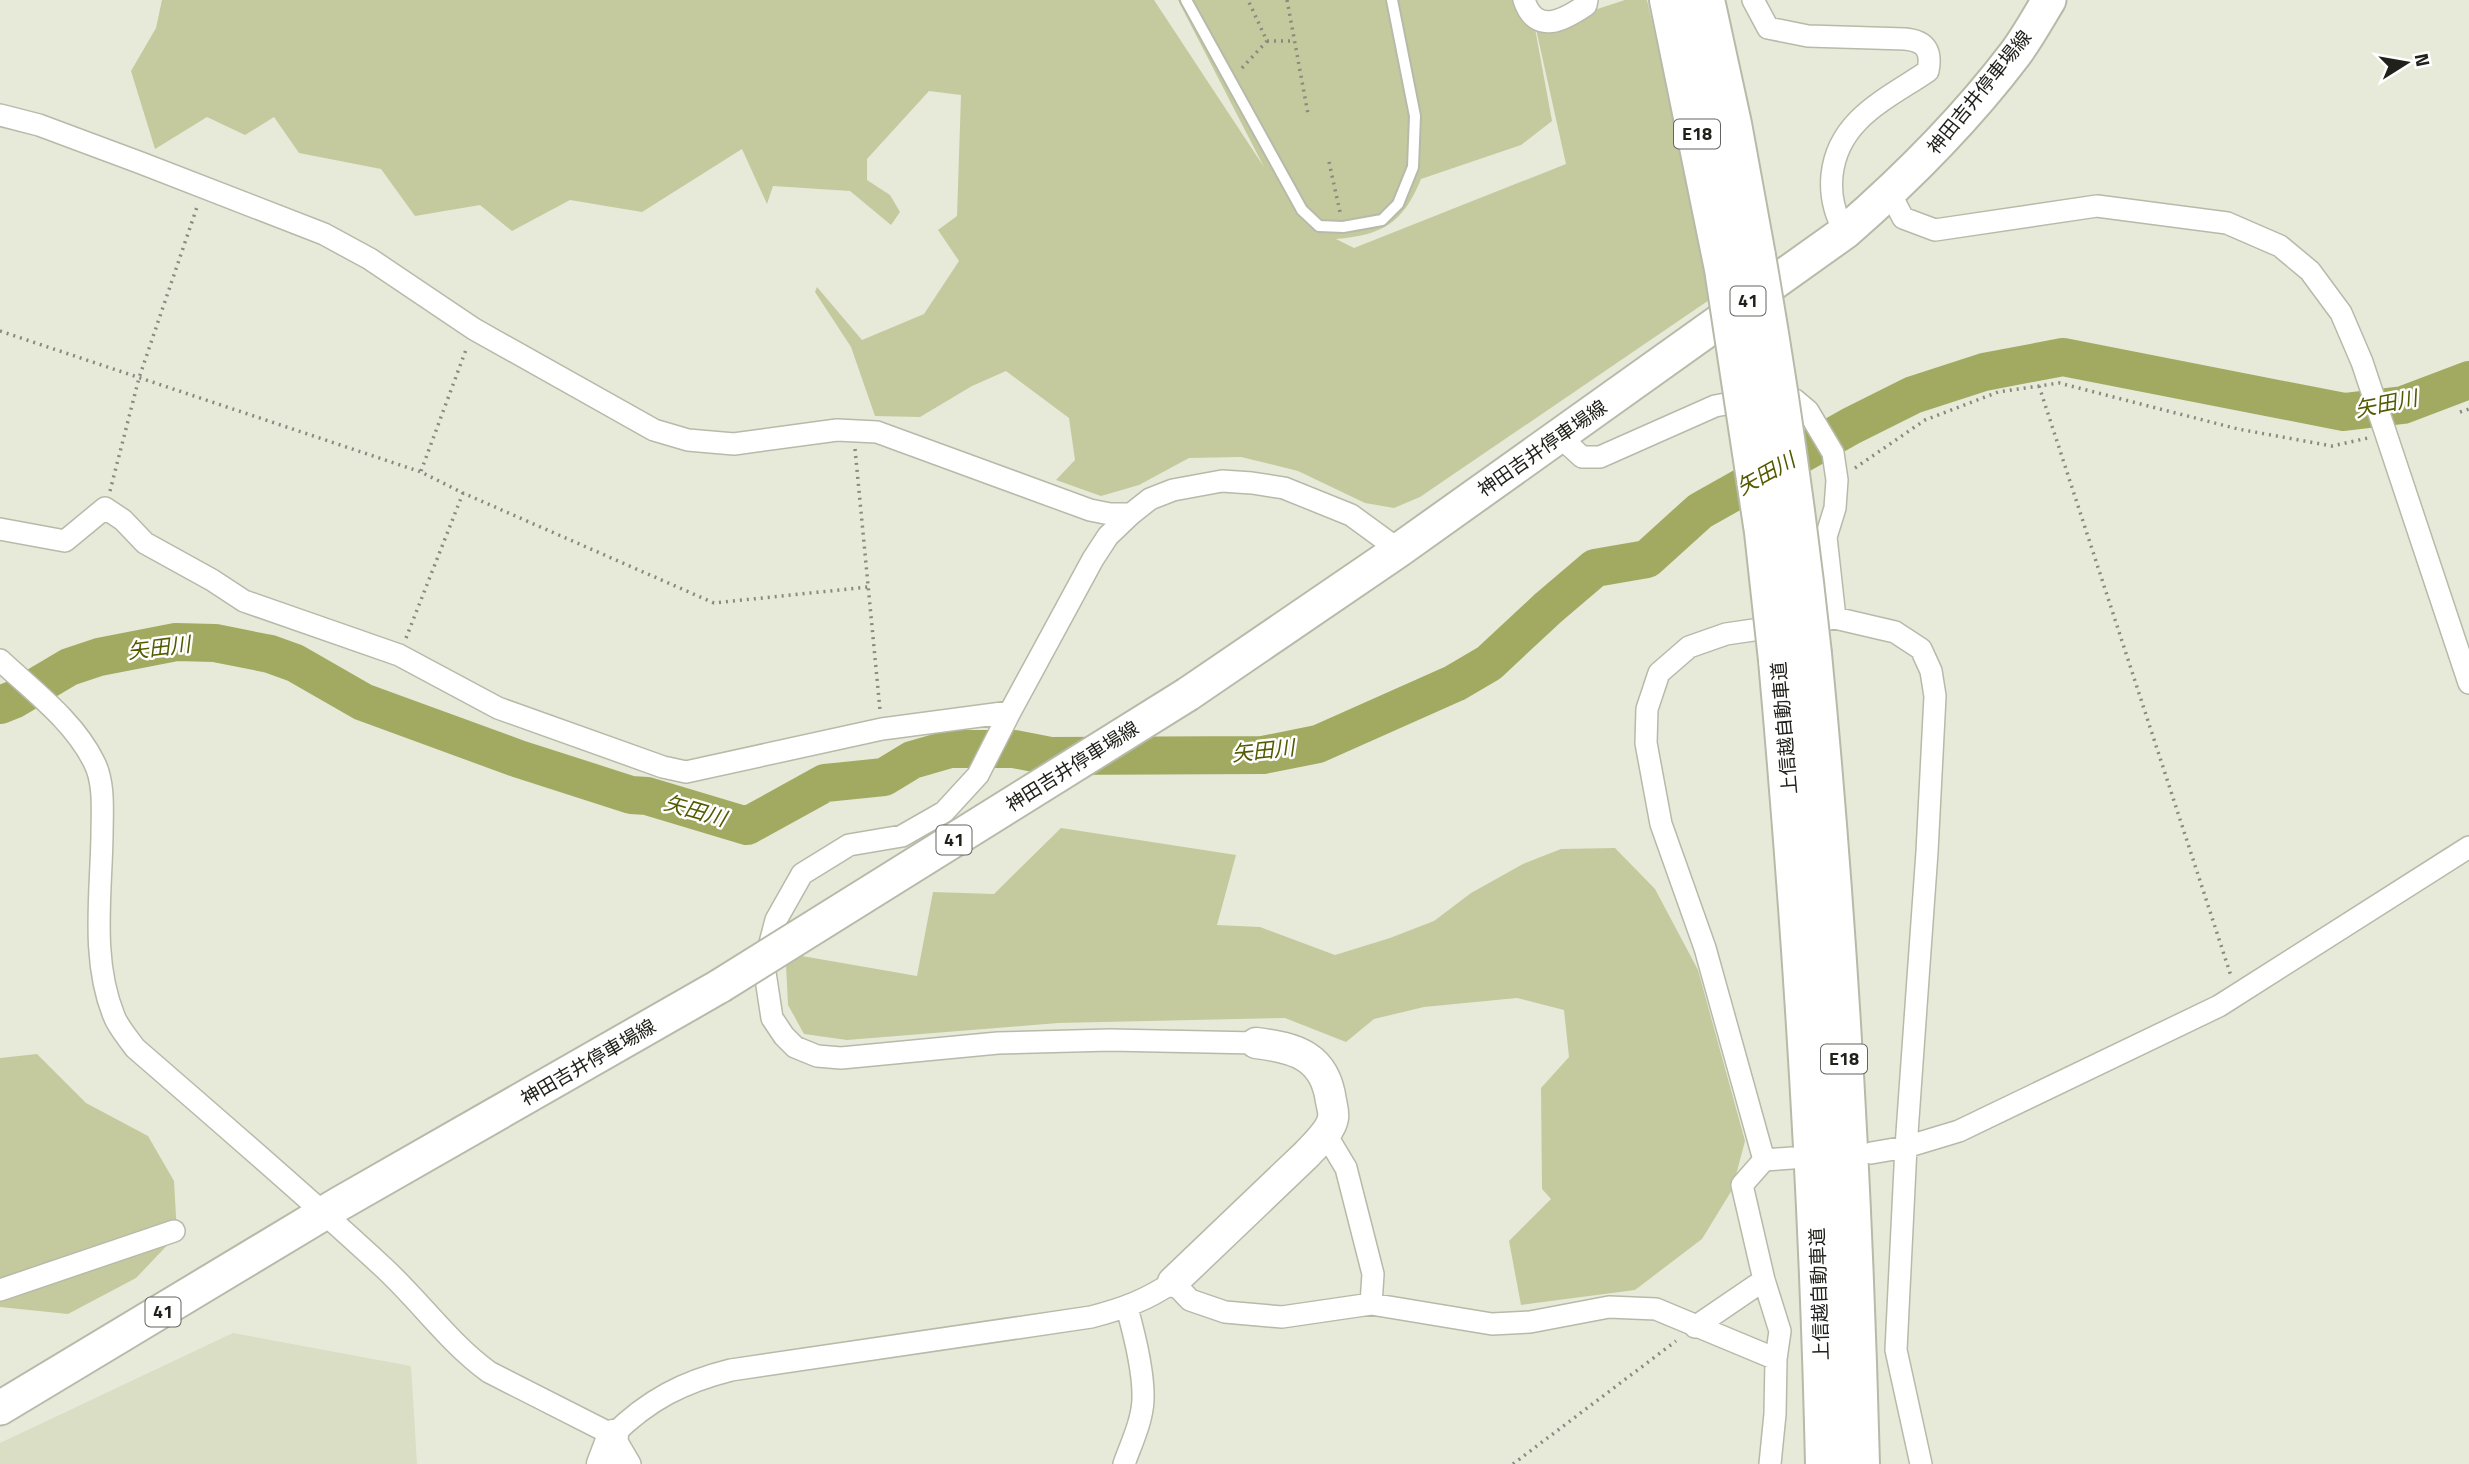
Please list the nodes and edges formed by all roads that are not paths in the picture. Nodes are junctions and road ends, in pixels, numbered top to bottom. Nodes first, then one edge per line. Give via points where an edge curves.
1 (1186, 0) edge
2 (1392, 0) edge
3 (1524, 0) edge
4 (1587, 0) edge
5 (1669, 0) edge
6 (1705, 0) edge
7 (1753, 0) edge
8 (2049, 0) edge
9 (0, 115) edge
10 (1891, 193) junction
11 (1845, 232) junction
12 (1740, 263) junction
13 (1559, 436) junction
14 (1131, 513) junction
15 (0, 529) edge
16 (1399, 550) junction
17 (1835, 618) junction
18 (1795, 657) junction
19 (0, 660) edge
20 (2469, 683) edge
21 (1010, 712) junction
22 (2469, 847) edge
23 (1256, 1043) joint
24 (1325, 1133) junction
25 (1906, 1147) junction
26 (1871, 1153) dead end
27 (1792, 1158) dead end
28 (1764, 1160) junction
29 (326, 1214) junction
30 (174, 1231) dead end
31 (1764, 1280) junction
32 (1173, 1282) junction
33 (0, 1290) edge
34 (1371, 1304) junction
35 (1127, 1308) junction
36 (1695, 1327) junction
37 (1776, 1359) junction
38 (0, 1408) edge
39 (613, 1435) junction
40 (601, 1464) edge
41 (630, 1464) edge
42 (1124, 1464) edge
43 (1770, 1464) edge
44 (1825, 1464) edge
45 (1860, 1464) edge
46 (1921, 1464) edge

1 - 2 lane via 1302,210 1319,226 1343,227 1382,220 1398,204 1413,167 1415,116
3 - 4 street via 1537,20 1552,23 1586,5
5 - 12 highway, 上信越自動車道 / E18
6 - 12 highway, 上信越自動車道 / E18 via 1732,124
7 - 11 street via 1768,28 1808,36 1916,40 1927,46 1928,71 1859,118 1834,158 1830,188
8 - 10 main road, 神田吉井停車場線 / 41 via 2016,53 1978,100
9 - 14 street via 39,125 324,234 370,258 474,329 654,430 688,440 734,444 853,430 877,432 1090,510
10 - 11 main road, 神田吉井停車場線 / 41
10 - 20 street via 1903,218 1935,230 2097,206 2227,223 2280,246 2309,271 2341,313 2387,434
11 - 13 main road, 神田吉井停車場線 / 41
12 - 18 highway, 上信越自動車道 / E18, bridge via 1779,388 1799,529
13 - 16 main road, 神田吉井停車場線 / 41
13 - 17 street via 1582,457 1600,457 1716,406 1774,395 1795,400 1808,411 1833,453 1835,508 1826,537
14 - 16 street via 1173,490 1222,481 1252,483 1284,488 1352,515
14 - 21 street via 1093,559
15 - 21 street via 65,541 105,508 145,543 244,601 399,655 498,708 686,772 882,729
16 - 29 main road, 神田吉井停車場線 / 41, bridge via 1188,694 720,986
17 - 25 street via 1895,632 1921,649 1935,696
17 - 28 street via 1726,634 1689,647 1659,673 1647,709 1646,743 1661,824 1705,948
18 - 44 highway, 上信越自動車道 / E18
18 - 45 highway, 上信越自動車道 / E18 via 1833,887 1844,1047
19 - 29 street via 70,727 96,764 102,815 100,957 115,1019 135,1048
21 - 23 street via 978,775 944,812 902,836 849,845 802,874 776,920 764,966 772,1018 784,1036 795,1047 817,1056 841,1058 998,1043
22 - 25 street via 2219,1006 1959,1131
23 - 24 street via 1288,1047 1311,1059 1329,1083 1333,1117
24 - 32 street
24 - 34 street via 1346,1168 1373,1274
25 - 26 street
25 - 46 street via 1896,1350
27 - 28 street
28 - 31 street via 1742,1185
29 - 38 main road, 神田吉井停車場線 / 41
29 - 39 street via 473,1360
30 - 33 street
31 - 36 street
31 - 37 street via 1780,1331
32 - 34 street via 1190,1300 1225,1312 1282,1317
32 - 35 street
34 - 36 street via 1492,1324 1609,1307 1656,1309
35 - 39 street via 731,1370 699,1378 648,1404
35 - 42 street via 1143,1399
36 - 37 street
37 - 43 street
39 - 40 street
39 - 41 street

